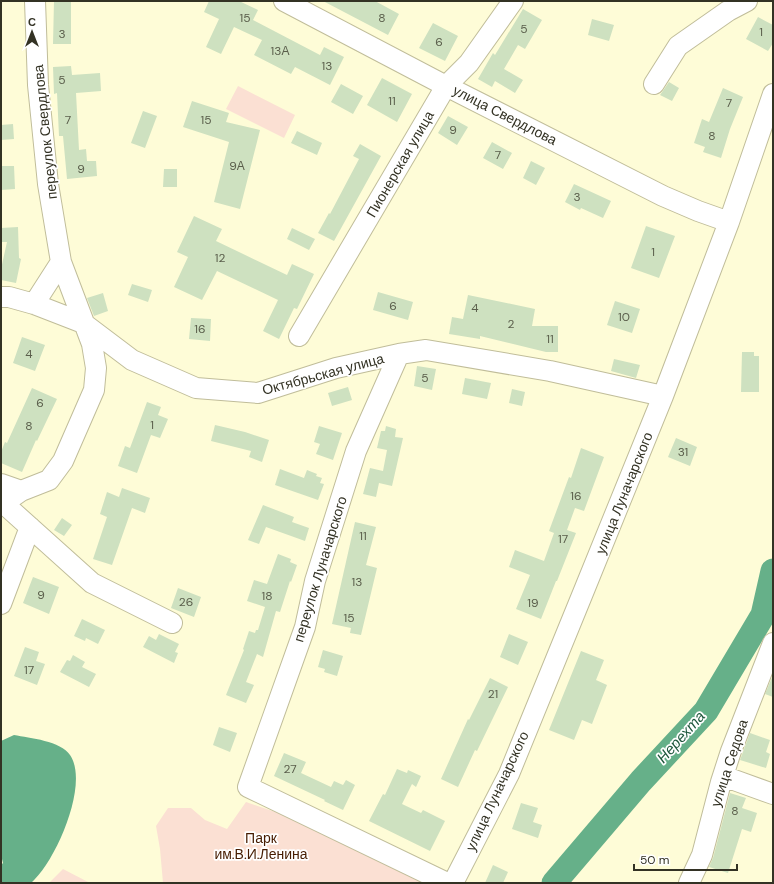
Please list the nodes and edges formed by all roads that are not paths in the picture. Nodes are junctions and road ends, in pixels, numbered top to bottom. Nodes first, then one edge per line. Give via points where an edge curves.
1 (35, 1) edge
2 (284, 1) edge
3 (513, 1) edge
4 (747, 1) edge
5 (654, 84) dead end
6 (446, 86) junction
7 (773, 94) edge
8 (729, 222) junction
9 (61, 262) junction
10 (1, 297) edge
11 (34, 304) junction
12 (83, 323) junction
13 (299, 336) dead end
14 (399, 354) junction
15 (663, 396) junction
16 (2, 498) edge
17 (30, 527) junction
18 (1, 604) edge
19 (172, 623) dead end
20 (773, 643) edge
21 (723, 776) junction
22 (773, 794) edge
23 (447, 883) edge
24 (453, 883) edge
25 (689, 883) edge

1 - 9 street, переулок Свердлова via 39,93 48,184
2 - 6 street, улица Свердлова
3 - 6 street, Пионерская улица via 469,62
4 - 5 street via 728,11 678,46
6 - 8 street, улица Свердлова via 663,196
6 - 13 street, Пионерская улица
7 - 8 street, улица Луначарского
8 - 15 street, улица Луначарского
9 - 11 street
9 - 12 street, переулок Свердлова
10 - 11 street, Октябрьская улица
11 - 12 street, Октябрьская улица
12 - 14 street, Октябрьская улица via 132,360 196,388 258,393 336,368
12 - 16 street, переулок Свердлова via 92,344 96,368 94,390 63,461 49,480
14 - 15 street, Октябрьская улица via 426,350 550,371
14 - 23 street, переулок Луначарского via 356,452 315,581 304,627 248,788
15 - 24 street, улица Луначарского via 509,774
16 - 17 street
17 - 18 street
17 - 19 street via 92,583
20 - 21 street, улица Седова
21 - 22 street
21 - 25 street, улица Седова via 702,855

